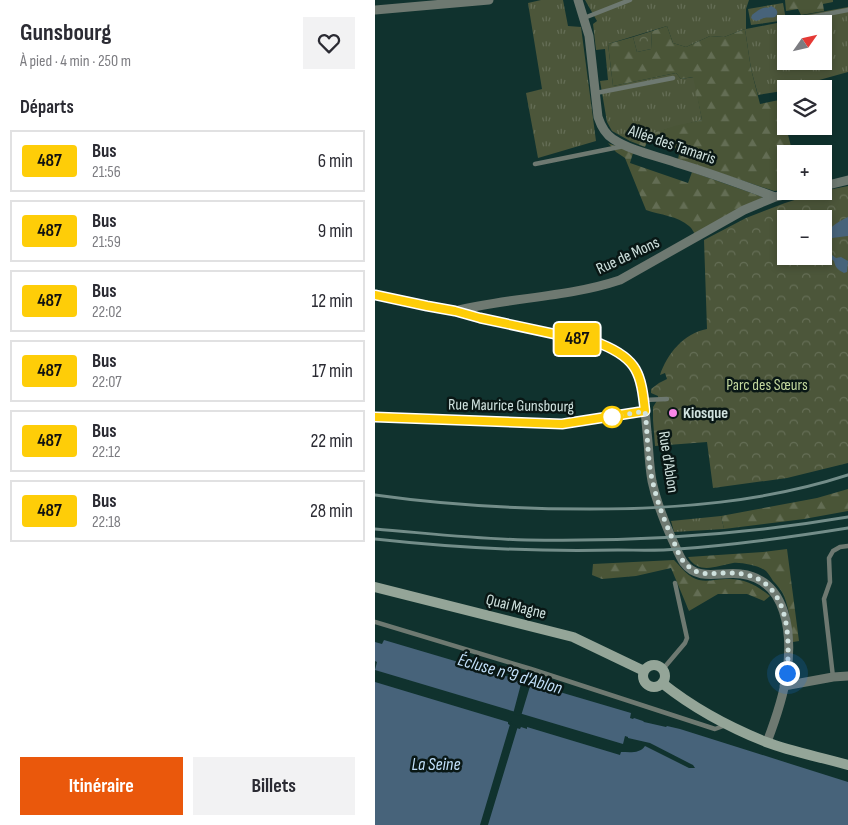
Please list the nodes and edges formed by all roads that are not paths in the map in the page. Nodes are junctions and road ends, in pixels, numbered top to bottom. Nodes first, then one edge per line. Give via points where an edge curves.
1 (489, 0) edge
2 (578, 0) edge
3 (630, 0) edge
4 (375, 10) edge
5 (848, 10) edge
6 (822, 15) edge
7 (584, 18) junction
8 (673, 78) dead end
9 (596, 93) junction
10 (625, 146) junction
11 (535, 164) dead end
12 (848, 180) edge
13 (832, 184) edge
14 (775, 197) joint
15 (375, 295) edge
16 (455, 311) junction
17 (667, 399) dead end
18 (644, 400) junction
19 (645, 411) junction
20 (375, 417) edge
21 (848, 546) edge
22 (675, 583) dead end
23 (375, 587) edge
24 (375, 622) edge
25 (663, 670) junction
26 (644, 671) junction
27 (848, 676) edge
28 (833, 677) junction
29 (662, 683) junction
30 (784, 686) junction
31 (727, 724) junction
32 (767, 742) junction
33 (848, 765) edge

1 - 4 street
2 - 7 street, Allée des Tamaris
3 - 7 lane
5 - 6 lane
7 - 9 street, Allée des Tamaris
8 - 9 lane
9 - 10 street, Allée des Tamaris via 602,128
10 - 11 lane
10 - 14 street, Allée des Tamaris
12 - 13 street
14 - 16 street, Rue de Mons via 744,210 620,280 565,294
15 - 16 street, Rue d'Ablon
16 - 18 street, Rue d'Ablon via 609,347 627,358 637,370
17 - 18 lane
18 - 19 street, Rue d'Ablon
19 - 20 street, Rue Maurice Gunsbourg via 562,424
19 - 30 street, Rue d'Ablon via 653,483 683,562 704,574 748,575 775,592 781,602 787,629 788,662
21 - 28 lane via 833,551 829,558 830,582 824,600
22 - 25 lane via 687,638
23 - 26 main road, Quai Magne via 573,637
24 - 31 lane via 715,729
25 - 26 main road via 651,665
25 - 29 main road via 665,677
26 - 29 main road via 643,678 649,686
27 - 28 street
28 - 30 street
29 - 31 main road
30 - 32 street
31 - 32 main road
32 - 33 main road

